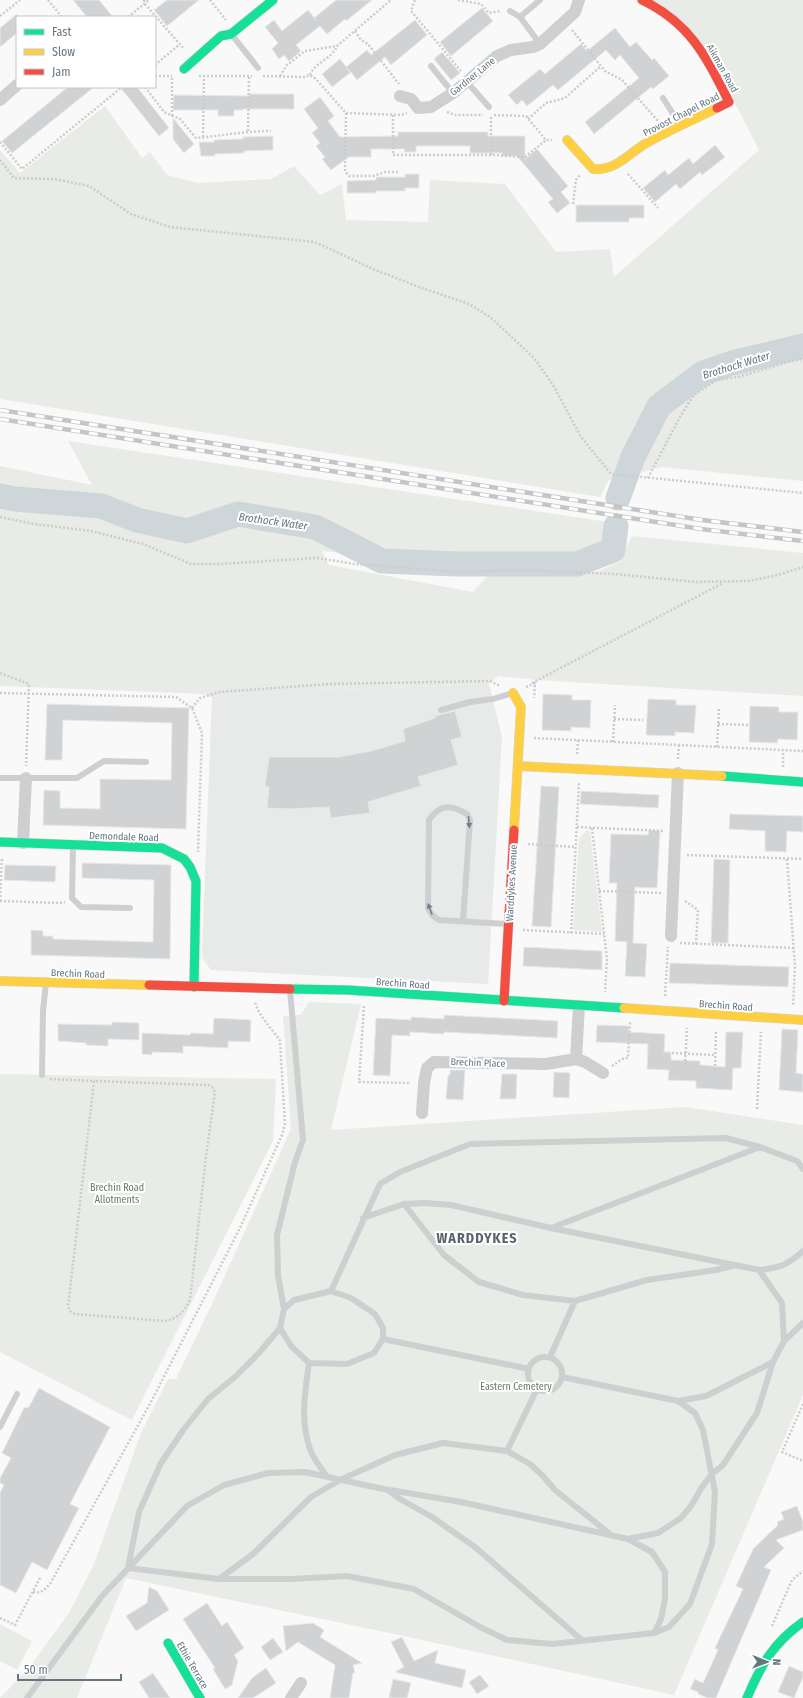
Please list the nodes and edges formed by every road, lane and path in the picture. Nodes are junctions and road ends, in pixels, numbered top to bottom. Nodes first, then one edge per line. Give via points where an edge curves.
1 (20, 0) edge
2 (48, 0) edge
3 (144, 0) edge
4 (149, 0) edge
5 (210, 0) edge
6 (273, 0) edge
7 (391, 0) edge
8 (415, 0) edge
9 (458, 0) edge
10 (540, 0) edge
11 (580, 0) edge
12 (642, 0) edge
13 (145, 4) junction
14 (510, 10) joint
15 (0, 16) edge
16 (61, 16) edge
17 (129, 16) edge
18 (156, 16) edge
19 (156, 17) edge
20 (520, 17) junction
21 (565, 22) junction
22 (355, 31) junction
23 (233, 32) junction
24 (180, 44) junction
25 (540, 44) junction
26 (337, 46) junction
27 (194, 60) junction
28 (156, 64) edge
29 (431, 66) dead end
30 (601, 66) junction
31 (258, 68) dead end
32 (184, 69) dead end
33 (310, 75) junction
34 (156, 76) edge
35 (172, 76) junction
36 (178, 76) dead end
37 (197, 76) dead end
38 (204, 76) junction
39 (249, 76) junction
40 (254, 76) dead end
41 (259, 76) dead end
42 (280, 76) junction
43 (467, 81) junction
44 (16, 86) edge
45 (120, 88) edge
46 (146, 88) edge
47 (453, 93) junction
48 (400, 96) joint
49 (663, 98) dead end
50 (0, 100) edge
51 (729, 102) joint
52 (431, 107) junction
53 (489, 107) dead end
54 (418, 108) junction
55 (346, 113) junction
56 (393, 115) junction
57 (491, 115) junction
58 (172, 116) junction
59 (528, 119) junction
60 (681, 126) junction
61 (248, 131) junction
62 (271, 131) dead end
63 (667, 133) junction
64 (203, 137) junction
65 (546, 140) junction
66 (567, 140) joint
67 (0, 142) edge
68 (491, 155) junction
69 (0, 160) edge
70 (587, 162) junction
71 (619, 163) junction
72 (400, 172) dead end
73 (573, 204) dead end
74 (658, 208) dead end
75 (803, 359) edge
76 (648, 478) junction
77 (803, 493) edge
78 (0, 517) edge
79 (803, 567) edge
80 (724, 582) junction
81 (0, 673) edge
82 (0, 692) edge
83 (29, 693) junction
84 (512, 693) junction
85 (533, 702) dead end
86 (615, 705) dead end
87 (192, 708) junction
88 (441, 710) dead end
89 (719, 710) dead end
90 (614, 719) junction
91 (643, 720) dead end
92 (718, 724) junction
93 (748, 725) dead end
94 (531, 738) dead end
95 (613, 742) junction
96 (717, 747) junction
97 (803, 751) edge
98 (146, 762) dead end
99 (518, 766) junction
100 (580, 769) junction
101 (678, 773) junction
102 (0, 778) edge
103 (26, 778) junction
104 (803, 782) edge
105 (577, 827) junction
106 (592, 828) junction
107 (675, 831) junction
108 (1, 842) edge
109 (23, 843) junction
110 (513, 843) junction
111 (73, 845) junction
112 (576, 848) junction
113 (674, 854) junction
114 (787, 859) junction
115 (803, 859) edge
116 (191, 867) junction
117 (599, 891) junction
118 (672, 893) junction
119 (72, 898) junction
120 (0, 901) edge
121 (130, 908) dead end
122 (463, 921) junction
123 (508, 927) junction
124 (571, 933) junction
125 (604, 934) junction
126 (670, 936) joint
127 (696, 944) junction
128 (794, 948) junction
129 (668, 949) dead end
130 (0, 981) edge
131 (46, 983) junction
132 (194, 987) junction
133 (255, 989) junction
134 (290, 990) junction
135 (366, 992) junction
136 (504, 1001) junction
137 (579, 1006) junction
138 (604, 1008) junction
139 (631, 1010) junction
140 (664, 1012) junction
141 (688, 1013) junction
142 (717, 1015) junction
143 (762, 1018) junction
144 (792, 1020) junction
145 (803, 1020) edge
146 (672, 1053) dead end
147 (685, 1054) junction
148 (715, 1055) junction
149 (576, 1060) junction
150 (685, 1065) dead end
151 (715, 1070) dead end
152 (603, 1073) joint
153 (42, 1075) joint
154 (94, 1081) junction
155 (424, 1083) junction
156 (757, 1109) dead end
157 (422, 1113) dead end
158 (760, 1147) junction
159 (803, 1169) edge
160 (404, 1204) junction
161 (363, 1218) junction
162 (551, 1228) junction
163 (803, 1251) edge
164 (734, 1265) junction
165 (759, 1270) junction
166 (331, 1291) junction
167 (575, 1301) junction
168 (284, 1309) junction
169 (803, 1323) edge
170 (280, 1328) junction
171 (383, 1339) junction
172 (784, 1341) junction
173 (550, 1357) junction
174 (773, 1362) junction
175 (309, 1363) junction
176 (529, 1369) junction
177 (562, 1377) junction
178 (537, 1389) junction
179 (17, 1394) dead end
180 (678, 1400) junction
181 (803, 1404) edge
182 (0, 1427) edge
183 (507, 1451) junction
184 (803, 1461) edge
185 (712, 1474) junction
186 (326, 1476) junction
187 (340, 1480) junction
188 (388, 1490) junction
189 (612, 1535) junction
190 (628, 1539) junction
191 (128, 1568) junction
192 (803, 1571) edge
193 (41, 1576) dead end
194 (219, 1579) junction
195 (33, 1592) junction
196 (0, 1618) edge
197 (803, 1622) edge
198 (769, 1632) dead end
199 (654, 1633) junction
200 (583, 1642) junction
201 (168, 1643) dead end
202 (301, 1683) dead end
203 (27, 1698) edge
204 (200, 1698) edge
205 (291, 1698) edge
206 (747, 1698) edge

1 - 15 path
2 - 16 path
3 - 13 path
4 - 13 path
5 - 23 path
6 - 23 street
7 - 22 path
8 - 43 path via 411,11
9 - 14 path via 481,4 489,13
10 - 20 lane
11 - 21 street, Gardner Lane via 575,12
12 - 51 street, Aikman Road via 656,6 689,33 708,60
13 - 17 path
13 - 18 path
14 - 20 lane
19 - 24 path
20 - 25 lane
21 - 25 street, Gardner Lane
21 - 30 path
22 - 26 path
22 - 48 path via 399,84
23 - 27 street via 221,36
23 - 31 lane
24 - 27 path
24 - 28 path
25 - 43 street, Gardner Lane via 511,50 498,56
26 - 33 path via 335,51 313,68
26 - 42 path via 306,51 287,65
27 - 32 street
29 - 47 lane
30 - 59 path via 565,98 546,103
30 - 63 path via 622,80
33 - 42 path
33 - 55 path
34 - 35 path
35 - 36 path
35 - 58 path
37 - 38 path
38 - 39 path
38 - 64 path
39 - 40 path
39 - 61 path
41 - 42 path
43 - 47 street, Gardner Lane
43 - 53 lane
44 - 50 street
45 - 67 path via 22,169
46 - 58 path via 164,112
47 - 52 street, Gardner Lane
48 - 54 street via 411,99
49 - 60 lane
51 - 60 street, Provost Chapel Road
52 - 54 street, Gardner Lane
52 - 57 path via 455,115
54 - 56 path via 402,115
55 - 56 path
55 - 72 path via 345,171 349,176
56 - 68 path via 393,156
57 - 59 path via 526,116
57 - 68 path
58 - 64 path via 180,119 196,138
59 - 65 path
60 - 63 street, Provost Chapel Road
61 - 62 path
61 - 64 path via 241,134
63 - 71 street, Provost Chapel Road via 648,142
65 - 66 path
65 - 68 path via 525,157
66 - 70 street, Provost Chapel Road
69 - 76 path via 14,178 54,179 89,186 131,214 170,227 315,242 373,269 469,304 490,316 534,358 553,385 582,437 611,474
70 - 71 street, Provost Chapel Road via 593,169 603,170
70 - 73 path via 576,180
71 - 74 path
75 - 76 path via 716,380 694,396
76 - 77 path
78 - 80 path via 91,531 143,544 191,564 317,558 355,564 458,572 530,570
79 - 80 path via 748,581
80 - 84 path
81 - 83 path via 29,684
82 - 83 path
83 - 87 path via 176,698
83 - 103 path
84 - 85 path via 535,683
84 - 87 path via 490,680 329,684 220,692 200,698
84 - 88 lane via 493,700 470,702
84 - 99 street, Warddykes Avenue via 520,707
86 - 90 path
87 - 116 path via 202,733 198,852
89 - 92 path
90 - 91 path
90 - 95 path
92 - 93 path
92 - 96 path
94 - 95 path
95 - 96 path
96 - 97 path
98 - 103 lane via 104,761 77,778
99 - 100 street
99 - 110 street, Warddykes Avenue
100 - 101 street
100 - 105 path
101 - 104 street
101 - 107 street
102 - 103 lane
103 - 109 street
105 - 106 path
105 - 112 path
106 - 107 path
106 - 117 path
107 - 113 street
108 - 109 street, Demondale Road
108 - 120 path
109 - 111 street, Demondale Road
110 - 112 path
110 - 123 street, Warddykes Avenue
111 - 116 street, Demondale Road via 162,848 181,855
111 - 119 lane
112 - 124 path
113 - 114 path
113 - 118 street
114 - 115 path
114 - 128 path
116 - 132 street via 196,881
117 - 118 path
117 - 125 path
118 - 126 street
118 - 127 path via 698,910
119 - 120 path via 60,904
119 - 121 lane via 81,907
122 -> 122 lane via 439,920 428,908 429,820 434,812 442,808 459,808 468,814 470,820
122 - 123 lane
123 - 124 path
123 - 136 street, Warddykes Avenue
124 - 125 path
125 - 138 path via 607,959
126 - 127 path via 668,943
127 - 128 path
128 - 144 path
129 - 140 path
130 - 131 street, Brechin Road
131 - 132 street, Brechin Road
131 - 153 lane
132 - 133 street, Brechin Road
133 - 134 street, Brechin Road
133 - 195 path via 255,1004 258,1011 280,1041 285,1124 282,1135 240,1228 152,1400 50,1584 43,1591
134 - 135 street, Brechin Road
134 - 168 lane via 303,1140 276,1235 278,1276
135 - 136 street, Brechin Road
135 - 155 path via 359,1082
136 - 137 street, Brechin Road
137 - 138 street, Brechin Road
137 - 149 street
138 - 139 street, Brechin Road
139 - 140 street, Brechin Road
139 - 152 path via 628,1058 624,1058
140 - 141 street, Brechin Road
141 - 142 street, Brechin Road
141 - 147 path
142 - 143 street, Brechin Road
142 - 148 path
143 - 144 street, Brechin Road
143 - 156 path
144 - 145 street, Brechin Road
146 - 147 path
147 - 148 path
147 - 150 path
148 - 151 path
149 - 152 street, Brechin Place via 586,1062
149 - 155 street, Brechin Place via 546,1064 434,1062 427,1068
153 - 154 path via 44,1079
154 - 154 path via 68,1307 75,1314 171,1320 186,1310 190,1300 215,1092 208,1085
155 - 157 street, Brechin Place
158 - 159 lane via 797,1161
158 - 161 lane via 726,1138 470,1144 400,1172 380,1184
158 - 162 lane
160 - 161 lane
160 - 162 lane via 451,1205
160 - 167 lane via 444,1255 479,1282 523,1295
161 - 166 lane
162 - 164 lane
163 - 165 lane via 791,1262
164 - 165 lane
164 - 167 lane via 647,1280
165 - 172 lane via 782,1303
166 - 168 lane via 294,1300
166 - 171 lane via 351,1298 374,1314 383,1328
167 - 173 lane
168 - 170 lane
169 - 172 lane
170 - 175 lane via 291,1346
170 - 191 lane via 240,1372 208,1399 184,1428 165,1458 139,1512
171 - 175 lane via 374,1353 347,1364
171 - 176 lane
172 - 174 lane
173 - 176 lane via 544,1356 534,1360
173 - 177 lane via 558,1362
174 - 180 lane via 706,1396
174 - 185 lane via 757,1413 723,1465
175 - 186 lane via 304,1428 310,1450
176 - 178 lane via 530,1380
177 - 178 lane via 553,1389
177 - 180 lane
178 - 183 lane
179 - 182 lane
180 - 185 lane via 695,1413 703,1430
181 - 184 path via 782,1452
183 - 187 lane via 442,1443 396,1455
183 - 189 lane via 530,1464 555,1490
185 - 190 lane via 681,1518 658,1534
185 - 199 lane via 715,1492 712,1544 690,1604 669,1627
186 - 187 lane
186 - 191 lane via 305,1472 268,1473 224,1485 187,1506
187 - 188 lane
187 - 194 lane via 311,1497 253,1554
188 - 189 lane via 461,1502
188 - 200 lane via 475,1547
189 - 190 lane
190 - 199 lane via 652,1552 665,1572 665,1599 661,1619
191 - 194 lane
191 - 203 lane via 102,1596
192 - 198 path via 792,1580
193 - 195 path
194 - 200 lane via 348,1576 414,1589 506,1640 552,1644
195 - 196 path via 15,1625
197 - 206 street via 793,1628 764,1660
199 - 200 lane
201 - 204 street, Ethie Terrace
202 - 205 street

